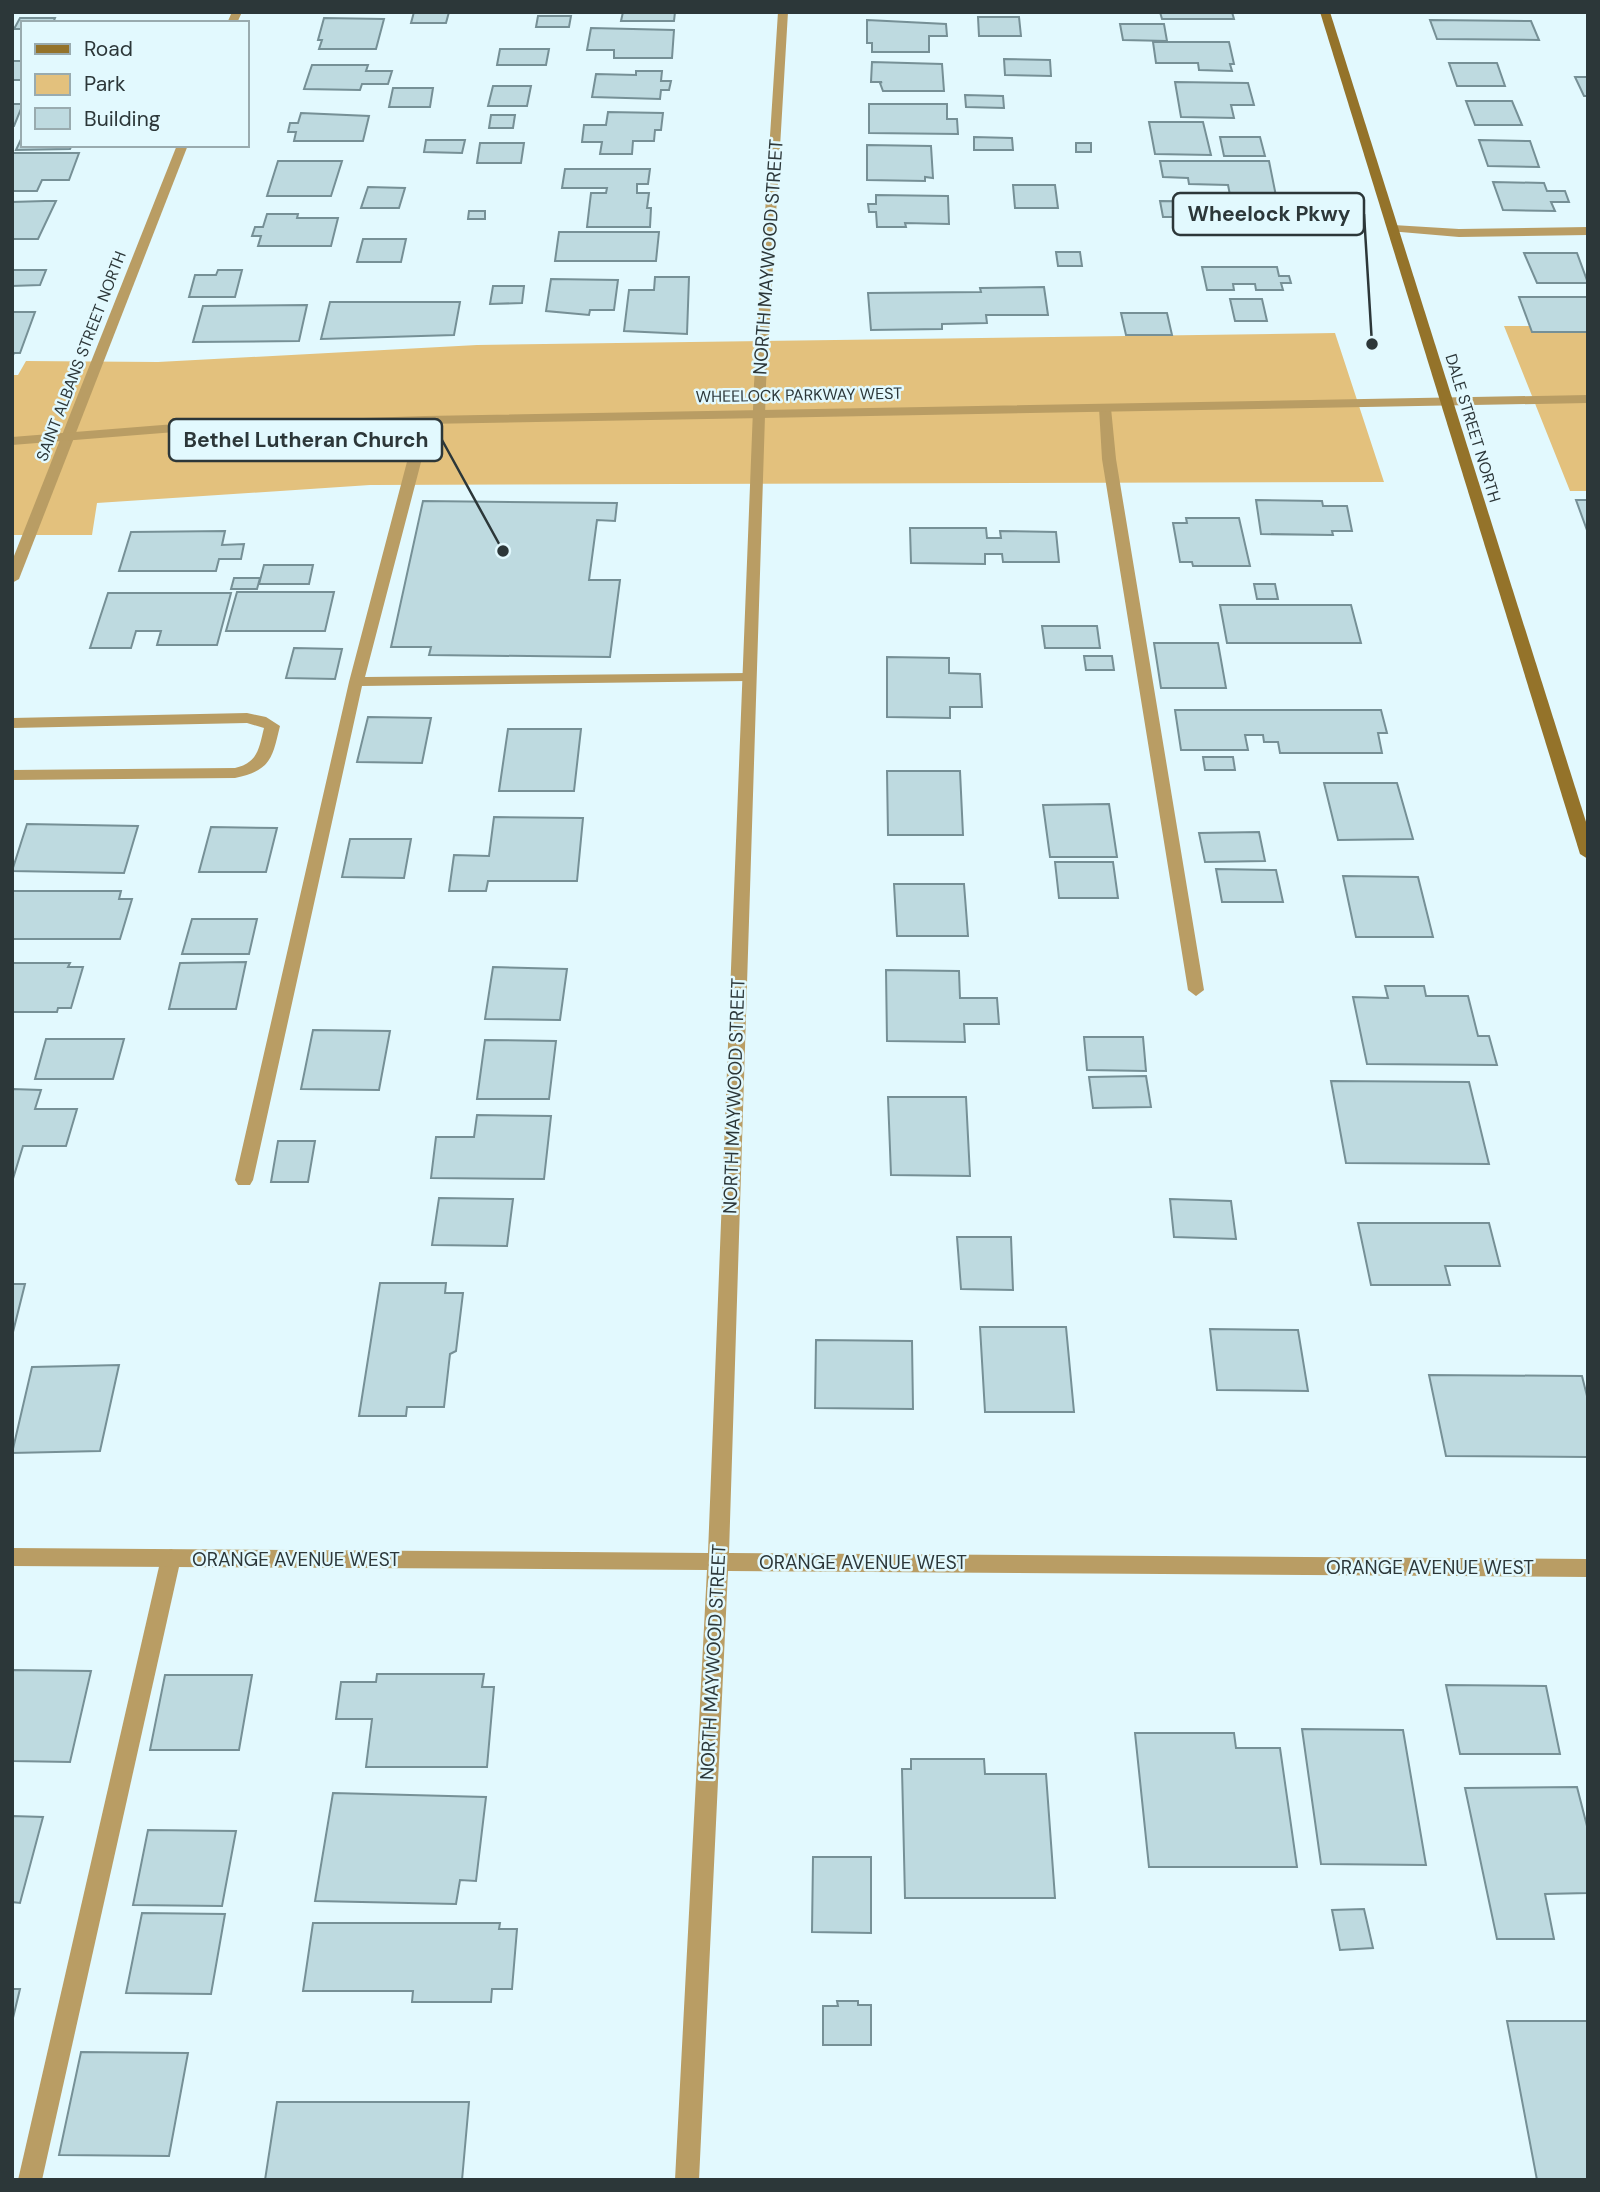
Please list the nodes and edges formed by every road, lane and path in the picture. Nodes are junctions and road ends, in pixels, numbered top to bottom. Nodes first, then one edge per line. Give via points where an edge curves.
1 (783, 12) edge
2 (1325, 12) edge
3 (182, 147) edge
4 (1393, 229) junction
5 (1588, 231) edge
6 (1588, 399) edge
7 (1446, 401) junction
8 (1105, 408) junction
9 (760, 414) junction
10 (425, 420) junction
11 (68, 435) junction
12 (12, 441) edge
13 (12, 579) edge
14 (748, 677) junction
15 (356, 682) junction
16 (12, 723) edge
17 (12, 775) edge
18 (1588, 854) edge
19 (1196, 990) dead end
20 (244, 1180) dead end
21 (12, 1557) edge
22 (172, 1558) junction
23 (718, 1561) junction
24 (1588, 1568) edge
25 (30, 2180) edge
26 (687, 2180) edge

1 - 9 street, NORTH MAYWOOD STREET
2 - 4 main road, DALE STREET NORTH
3 - 11 street, SAINT ALBANS STREET NORTH
4 - 5 street
4 - 7 main road, DALE STREET NORTH
6 - 7 street, WHEELOCK PARKWAY WEST
7 - 8 street, WHEELOCK PARKWAY WEST
7 - 18 main road, DALE STREET NORTH
8 - 9 street, WHEELOCK PARKWAY WEST
8 - 19 street via 1109,458
9 - 10 street, WHEELOCK PARKWAY WEST
9 - 14 street, NORTH MAYWOOD STREET
10 - 11 street, WHEELOCK PARKWAY WEST
10 - 15 street
11 - 12 street, WHEELOCK PARKWAY WEST
11 - 13 street, SAINT ALBANS STREET NORTH
14 - 15 street
14 - 23 street, NORTH MAYWOOD STREET
15 - 20 street
16 - 17 street via 247,718 272,726 263,761 255,769 235,773
21 - 22 street, ORANGE AVENUE WEST
22 - 23 street, ORANGE AVENUE WEST
22 - 25 street
23 - 24 street, ORANGE AVENUE WEST
23 - 26 street, NORTH MAYWOOD STREET

